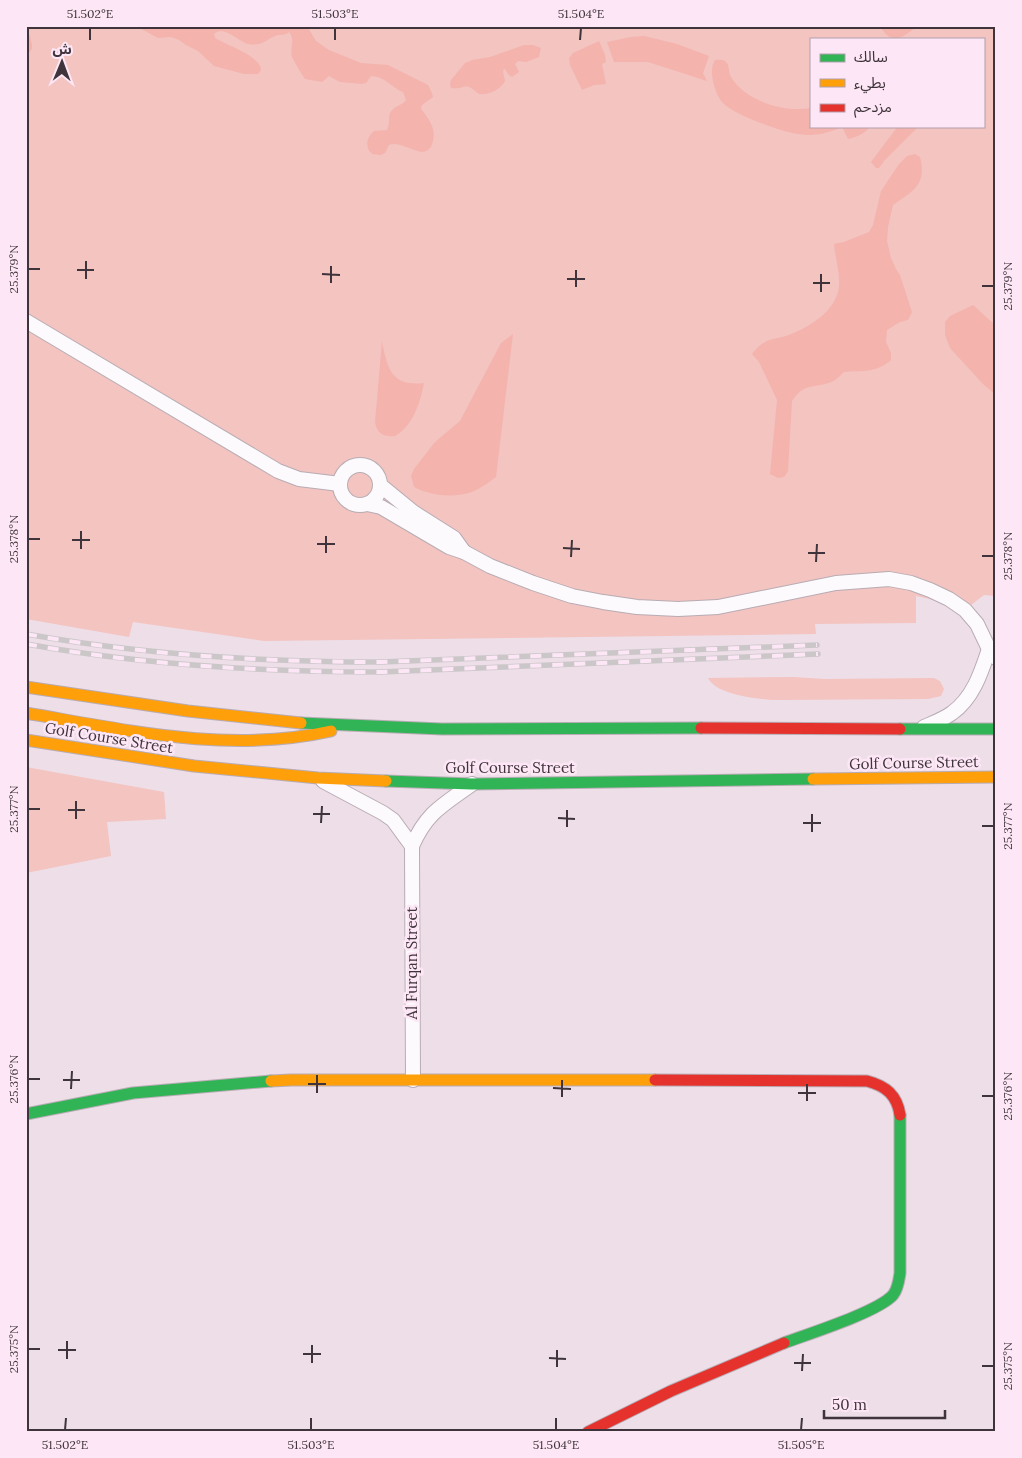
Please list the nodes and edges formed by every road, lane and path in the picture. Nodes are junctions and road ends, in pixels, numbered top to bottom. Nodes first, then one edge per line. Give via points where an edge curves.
1 (26, 321) edge
2 (340, 484) junction
3 (380, 485) junction
4 (367, 504) junction
5 (464, 552) junction
6 (992, 654) edge
7 (26, 687) edge
8 (26, 713) edge
9 (350, 726) junction
10 (996, 729) edge
11 (918, 730) junction
12 (26, 740) edge
13 (996, 777) edge
14 (318, 778) junction
15 (472, 784) junction
16 (412, 846) junction
17 (412, 1080) junction
18 (26, 1114) edge
19 (588, 1432) edge

1 - 2 street via 278,471 299,479
2 - 3 street via 348,469 359,465 375,472
2 - 4 street via 348,501
3 - 4 street via 377,497
3 - 5 street via 413,512 454,538
4 - 5 street via 388,511 449,547
5 - 6 street via 490,566 572,596 637,607 718,607 836,583 889,579 910,583 949,599 965,610 977,624
6 - 11 street via 966,699 952,713
7 - 9 main road via 212,715
8 - 9 main road via 221,742 287,739
9 - 11 main road
10 - 11 main road
12 - 14 main road, Golf Course Street via 194,766
13 - 15 main road, Golf Course Street
14 - 15 main road, Golf Course Street
14 - 16 street via 393,820
15 - 16 street, Al Furqan Street via 428,818
16 - 17 street, Al Furqan Street
17 - 18 main road via 291,1080 203,1086 133,1093
17 - 19 main road via 865,1080 886,1088 899,1105 900,1273 893,1295 876,1307 671,1391

